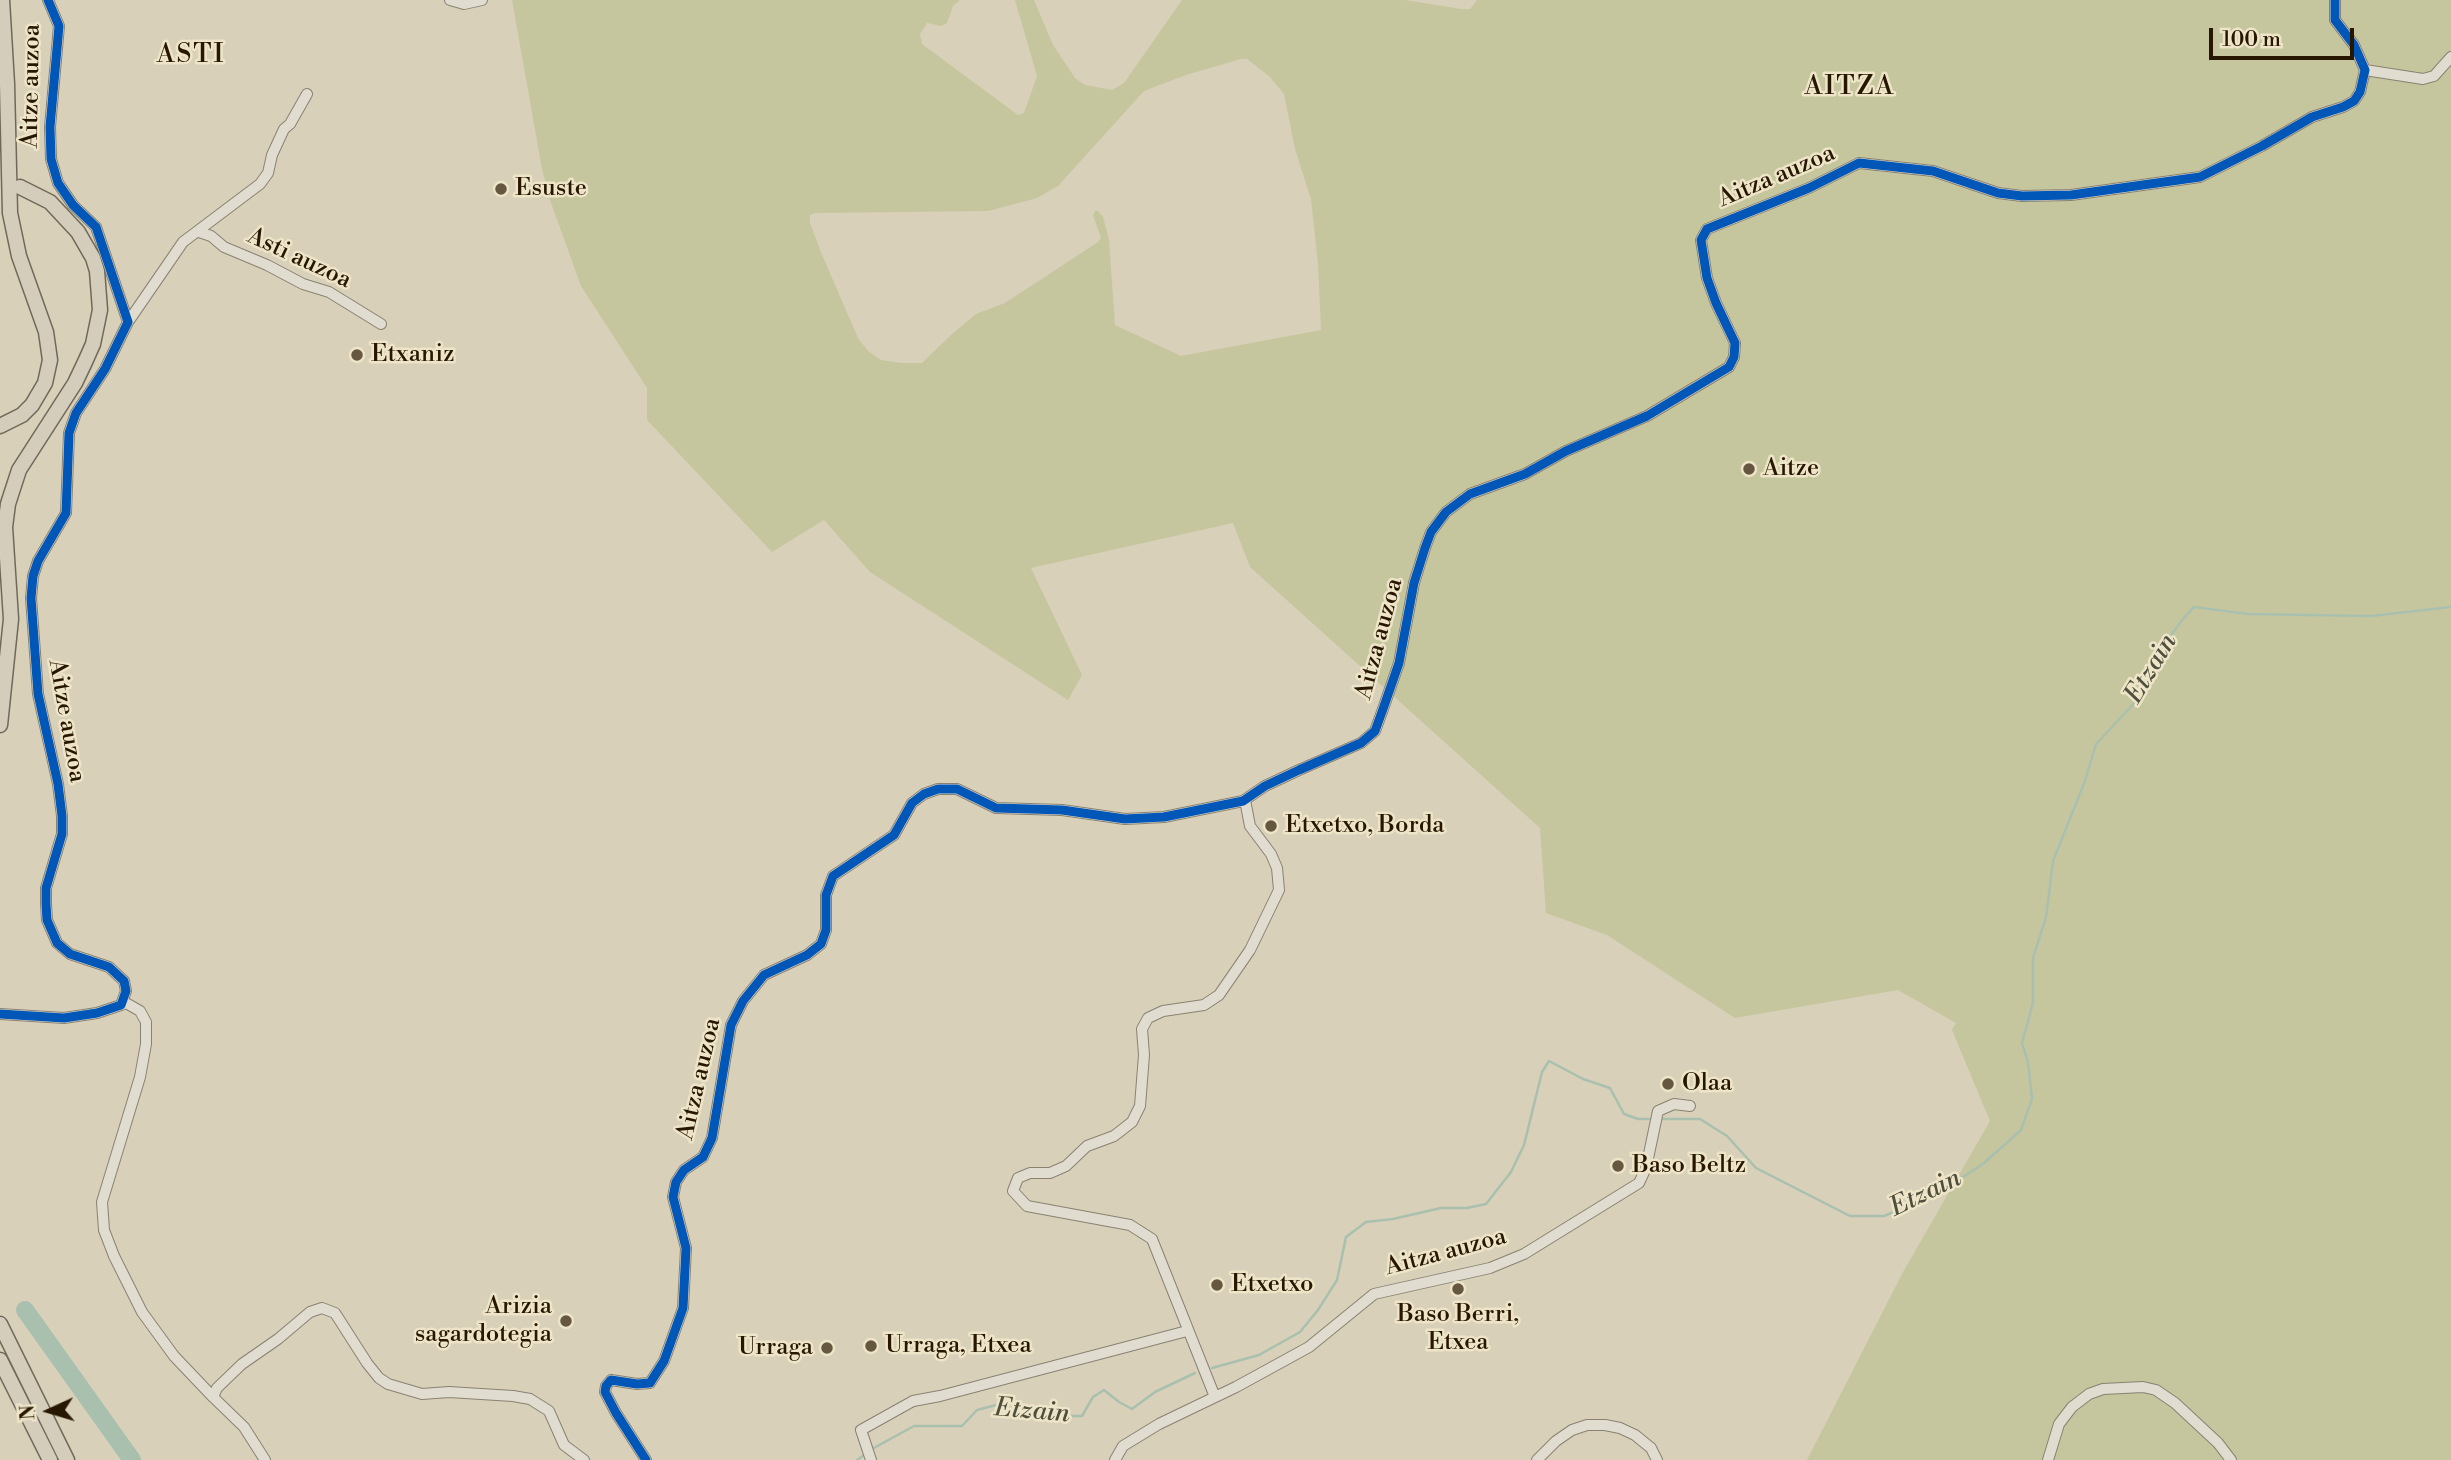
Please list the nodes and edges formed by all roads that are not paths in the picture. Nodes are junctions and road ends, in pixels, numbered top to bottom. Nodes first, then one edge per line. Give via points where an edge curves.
1 (2, 0) edge
2 (48, 0) edge
3 (450, 0) edge
4 (482, 0) edge
5 (2335, 0) edge
6 (2451, 57) edge
7 (2365, 70) junction
8 (307, 94) dead end
9 (20, 187) dead end
10 (199, 232) junction
11 (128, 322) junction
12 (381, 324) dead end
13 (0, 426) edge
14 (0, 725) edge
15 (1245, 800) junction
16 (121, 1004) junction
17 (0, 1014) edge
18 (1690, 1106) dead end
19 (0, 1324) edge
20 (1187, 1331) junction
21 (0, 1360) edge
22 (213, 1397) junction
23 (1215, 1397) junction
24 (871, 1459) edge
25 (50, 1460) edge
26 (67, 1460) edge
27 (265, 1460) edge
28 (584, 1460) edge
29 (646, 1460) edge
30 (1115, 1460) edge
31 (1537, 1460) edge
32 (1657, 1460) edge
33 (2048, 1460) edge
34 (2231, 1460) edge

1 - 13 highway via 10,213 50,360 45,383 32,405
2 - 11 street, Aitze auzoa via 59,26 51,159 58,183 96,227
3 - 4 street via 464,4
5 - 7 street via 2335,20
6 - 7 street via 2434,76 2423,79
7 - 15 street, Aitza auzoa via 2354,101 2312,117 2200,177 2071,195 2022,196 1998,193 1933,171 1859,163 1707,229 1701,240 1707,278 1735,343 1729,367 1647,416 1525,474 1470,494 1446,512 1425,548 1399,663 1375,731 1361,743
8 - 10 street, Asti auzoa via 284,130 260,184
9 - 14 highway via 50,202 79,232 97,271 100,310 85,362 19,470 8,504 5,527 11,618
10 - 11 street, Asti auzoa via 183,242
10 - 12 street, Asti auzoa via 303,284 329,292
11 - 16 street, Aitze auzoa via 76,413 69,433 66,513 38,561 31,598 38,694 62,816 60,846 46,888 47,920 57,943 70,954 118,974 127,991
15 - 20 street via 1250,826 1277,868 1279,890 1250,950 1219,995 1204,1004 1148,1018 1142,1029 1140,1106 1132,1122 1114,1136 1087,1146 1066,1166 1018,1178 1013,1191 1027,1206 1130,1225 1152,1239
15 - 29 street, Aitza auzoa via 1164,817 1125,819 1062,810 996,808 957,789 938,789 912,803 894,835 833,876 826,895 826,930 821,944 764,975 743,1001 731,1025 712,1138 704,1157 684,1170 676,1182 673,1197 686,1248 684,1308 664,1361 650,1383 611,1380 606,1386 616,1413
16 - 17 street via 64,1018
16 - 22 street via 140,1011 146,1022 146,1044 102,1202 104,1230 142,1312 174,1356
18 - 23 street, Aitza auzoa via 1674,1104 1658,1112 1639,1183 1524,1254 1490,1268 1374,1294 1309,1347
19 - 26 highway
20 - 23 street
20 - 24 street via 913,1401 861,1430
21 - 25 highway
22 - 27 street via 244,1427
22 - 28 street via 243,1364 310,1312 327,1308 388,1384 422,1394 530,1399 548,1410 564,1445
23 - 30 street, Aitza auzoa via 1123,1446
31 - 32 street via 1572,1430 1596,1425 1635,1435
33 - 34 street via 2059,1424 2072,1407 2103,1389 2143,1387 2175,1403

